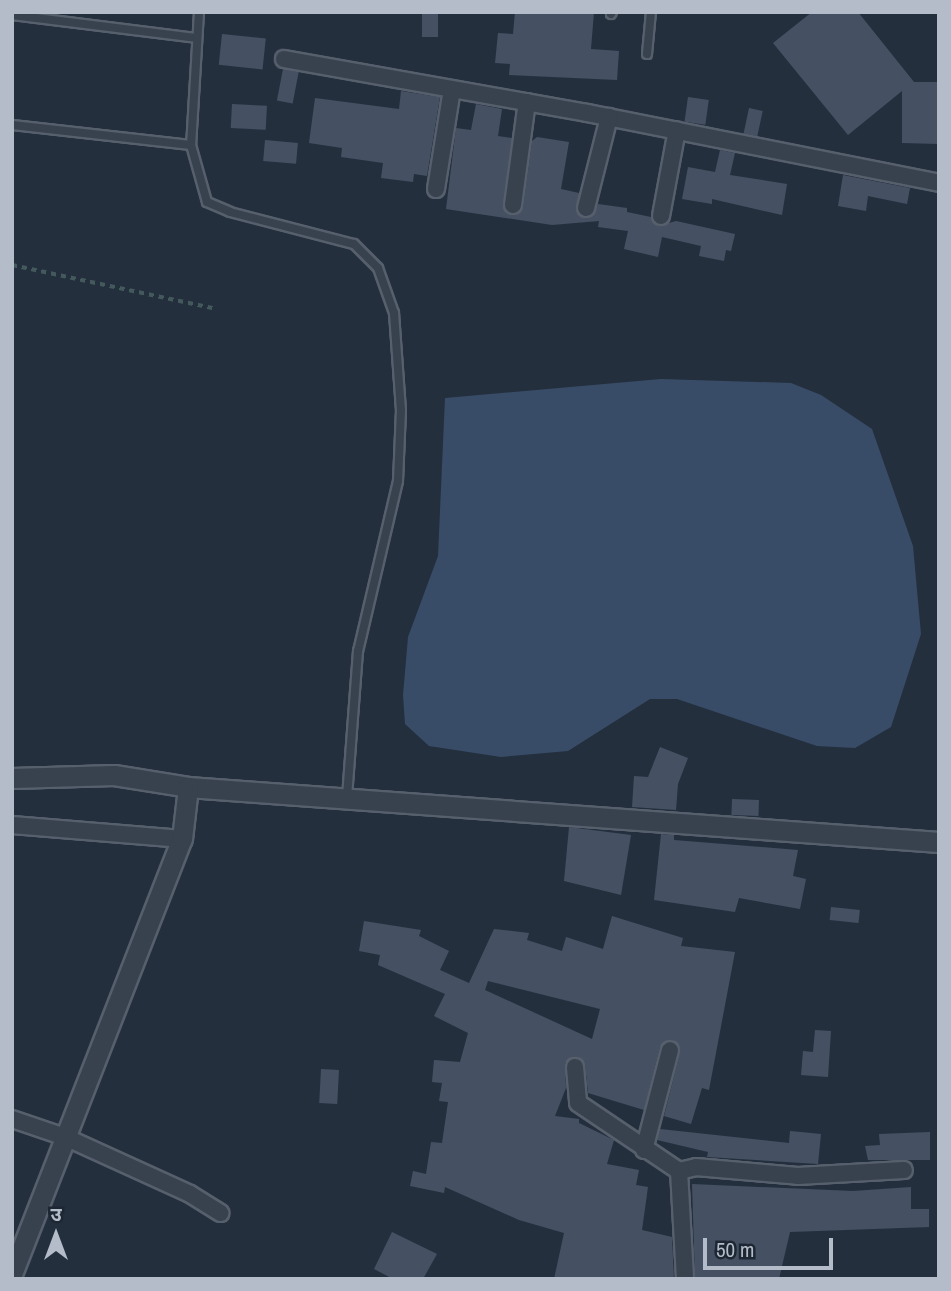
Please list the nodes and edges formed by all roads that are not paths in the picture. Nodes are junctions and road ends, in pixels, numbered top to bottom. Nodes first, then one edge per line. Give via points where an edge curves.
1 (199, 12) edge
2 (651, 12) edge
3 (12, 15) edge
4 (196, 38) junction
5 (647, 54) dead end
6 (284, 59) dead end
7 (452, 89) junction
8 (527, 102) junction
9 (609, 117) junction
10 (12, 125) edge
11 (677, 130) junction
12 (191, 145) junction
13 (939, 183) edge
14 (436, 189) dead end
15 (513, 205) dead end
16 (586, 208) dead end
17 (661, 216) dead end
18 (12, 778) edge
19 (188, 787) junction
20 (346, 798) junction
21 (12, 825) edge
22 (182, 839) junction
23 (939, 842) edge
24 (670, 1050) dead end
25 (575, 1067) dead end
26 (12, 1119) edge
27 (65, 1136) junction
28 (644, 1150) junction
29 (904, 1170) dead end
30 (678, 1171) junction
31 (220, 1213) dead end
32 (12, 1274) edge
33 (685, 1279) edge

1 - 4 lane
2 - 5 lane
3 - 4 lane
4 - 12 lane
6 - 7 street
7 - 8 street
7 - 14 street
8 - 9 street
8 - 15 street
9 - 11 street
9 - 16 street
10 - 12 lane
11 - 13 street
11 - 17 street
12 - 20 lane via 207,202 355,244 378,268 394,313 401,410 398,481 358,651
18 - 19 street via 114,775
19 - 20 street
19 - 22 street
20 - 23 street
21 - 22 street
22 - 27 street
24 - 28 street
25 - 28 street via 578,1103
26 - 27 street
27 - 31 street via 190,1194
27 - 32 street
28 - 30 street
29 - 30 street via 799,1176 696,1167
30 - 33 street

